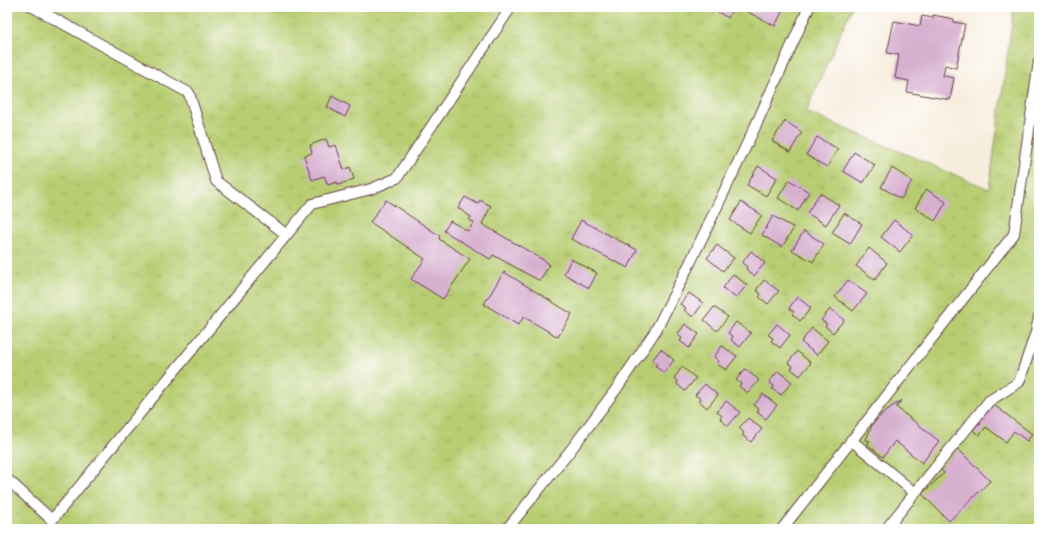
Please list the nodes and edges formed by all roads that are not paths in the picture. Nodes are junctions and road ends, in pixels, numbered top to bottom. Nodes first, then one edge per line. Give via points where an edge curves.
1 (33, 7) edge
2 (511, 7) edge
3 (809, 7) edge
4 (1039, 61) edge
5 (287, 235) junction
6 (1039, 317) edge
7 (1037, 333) edge
8 (852, 440) junction
9 (7, 479) edge
10 (915, 493) junction
11 (507, 529) edge
12 (782, 529) edge
13 (886, 529) edge

1 - 5 lane via 189,93 216,181
2 - 5 lane via 397,178 371,189 312,204
3 - 11 lane via 752,133 656,330 570,451
4 - 8 lane via 1014,234
5 - 9 lane via 52,520
6 - 7 lane
7 - 10 lane via 1019,382 989,401
8 - 10 lane
8 - 12 lane
10 - 13 lane

